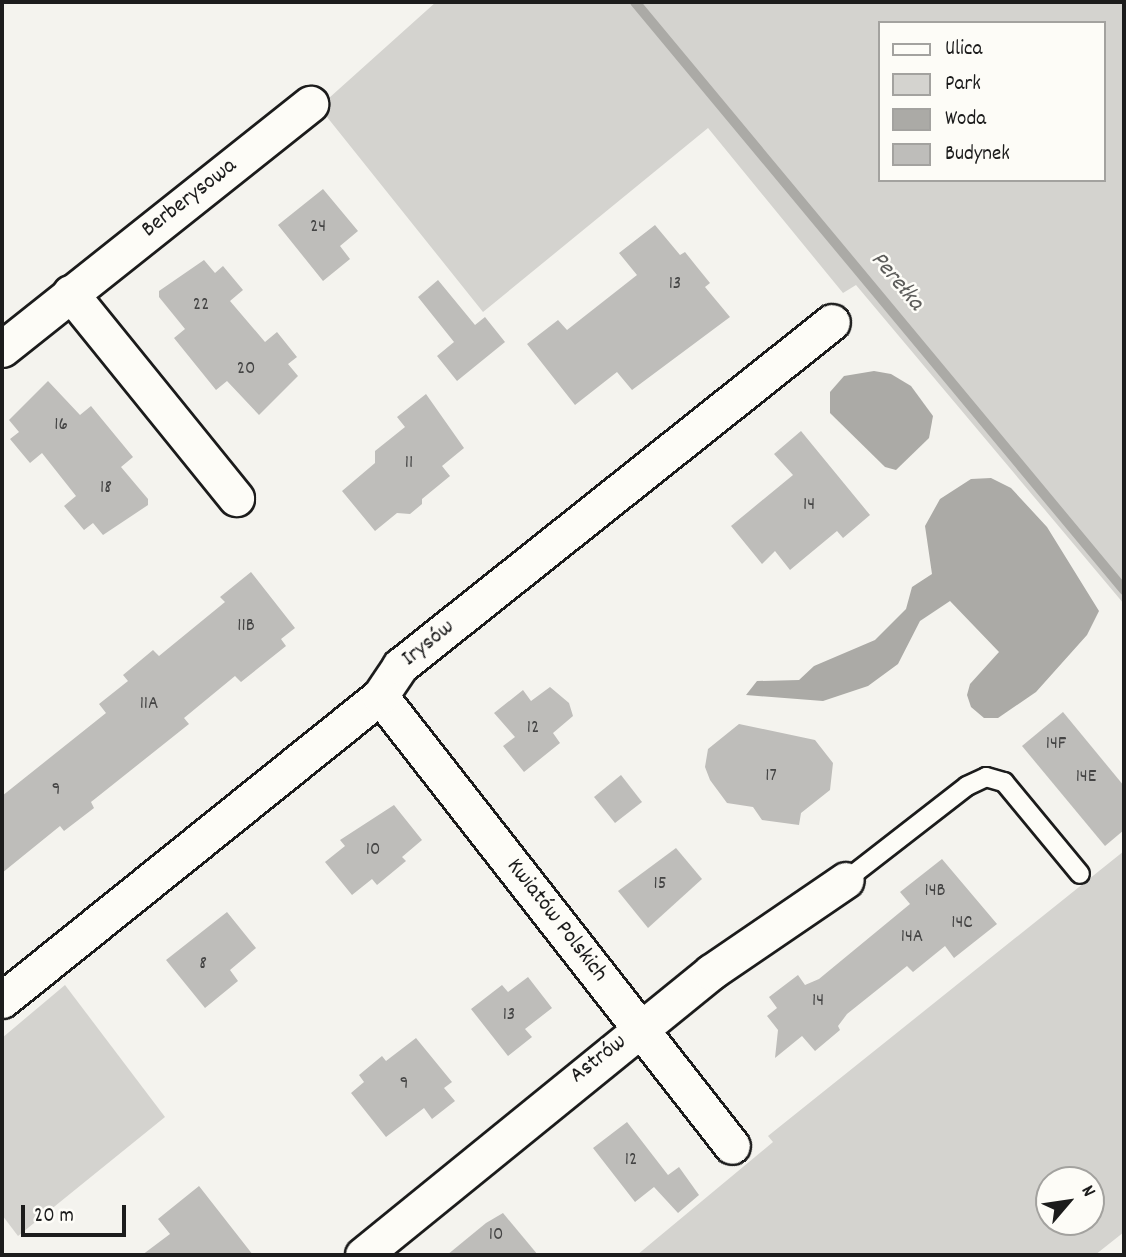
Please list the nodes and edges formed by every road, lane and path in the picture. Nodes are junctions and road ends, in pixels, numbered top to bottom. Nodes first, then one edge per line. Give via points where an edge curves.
1 (310, 104) dead end
2 (71, 293) junction
3 (832, 322) dead end
4 (2, 349) edge
5 (236, 498) dead end
6 (380, 695) junction
7 (1080, 874) dead end
8 (846, 880) joint
9 (2, 1000) edge
10 (640, 1028) junction
11 (732, 1146) dead end
12 (363, 1255) edge

1 - 2 street, Berberysowa
2 - 4 street, Berberysowa
2 - 5 street
3 - 6 street, Irysów via 400,666
6 - 9 street, Irysów
6 - 10 street, Kwiatów Polskich
7 - 8 lane via 1004,782 986,777 967,786
8 - 10 street, Astrów via 711,972
10 - 11 street, Kwiatów Polskich
10 - 12 street, Astrów

